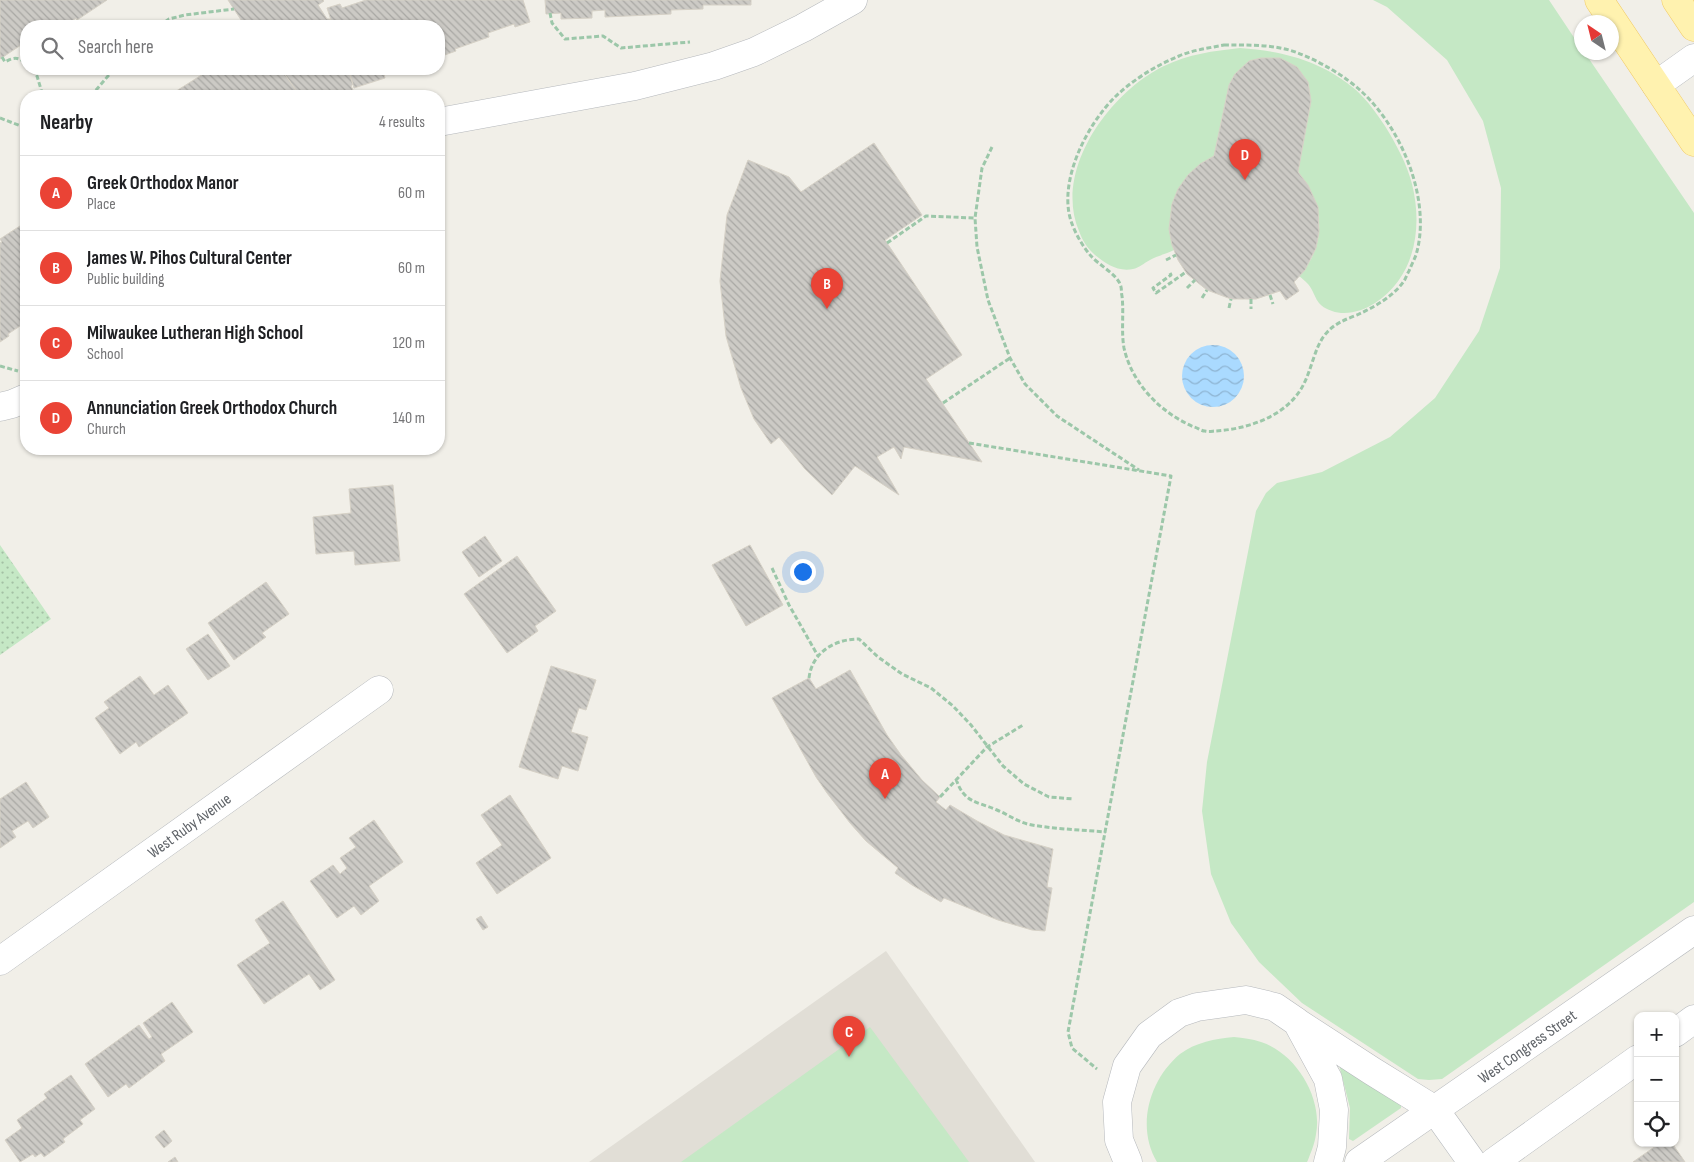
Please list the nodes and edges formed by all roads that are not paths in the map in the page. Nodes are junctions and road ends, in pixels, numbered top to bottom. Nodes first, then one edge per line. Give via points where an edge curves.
1 (853, 0) edge
2 (1599, 0) edge
3 (1676, 0) edge
4 (1694, 27) edge
5 (1694, 58) edge
6 (1656, 86) junction
7 (445, 121) edge
8 (1694, 142) edge
9 (20, 401) edge
10 (0, 406) edge
11 (379, 690) dead end
12 (1694, 930) edge
13 (0, 961) edge
14 (1694, 1019) edge
15 (1297, 1022) junction
16 (1679, 1030) edge
17 (1634, 1063) edge
18 (1435, 1110) junction
19 (1128, 1162) edge
20 (1328, 1162) edge
21 (1359, 1162) edge
22 (1472, 1162) edge
23 (1494, 1162) edge

1 - 7 street via 754,52 714,66 635,86
2 - 6 main road
3 - 4 main road
5 - 6 street
6 - 8 main road
9 - 10 street
11 - 13 street, West Ruby Avenue
12 - 18 street, West Congress Street
14 - 16 street
15 - 18 street
15 - 19 street via 1275,1007 1246,1000 1180,1012 1149,1035 1127,1066 1117,1102 1119,1140
15 - 20 street via 1328,1079 1334,1110
17 - 23 street
18 - 21 street, West Congress Street
18 - 22 street

